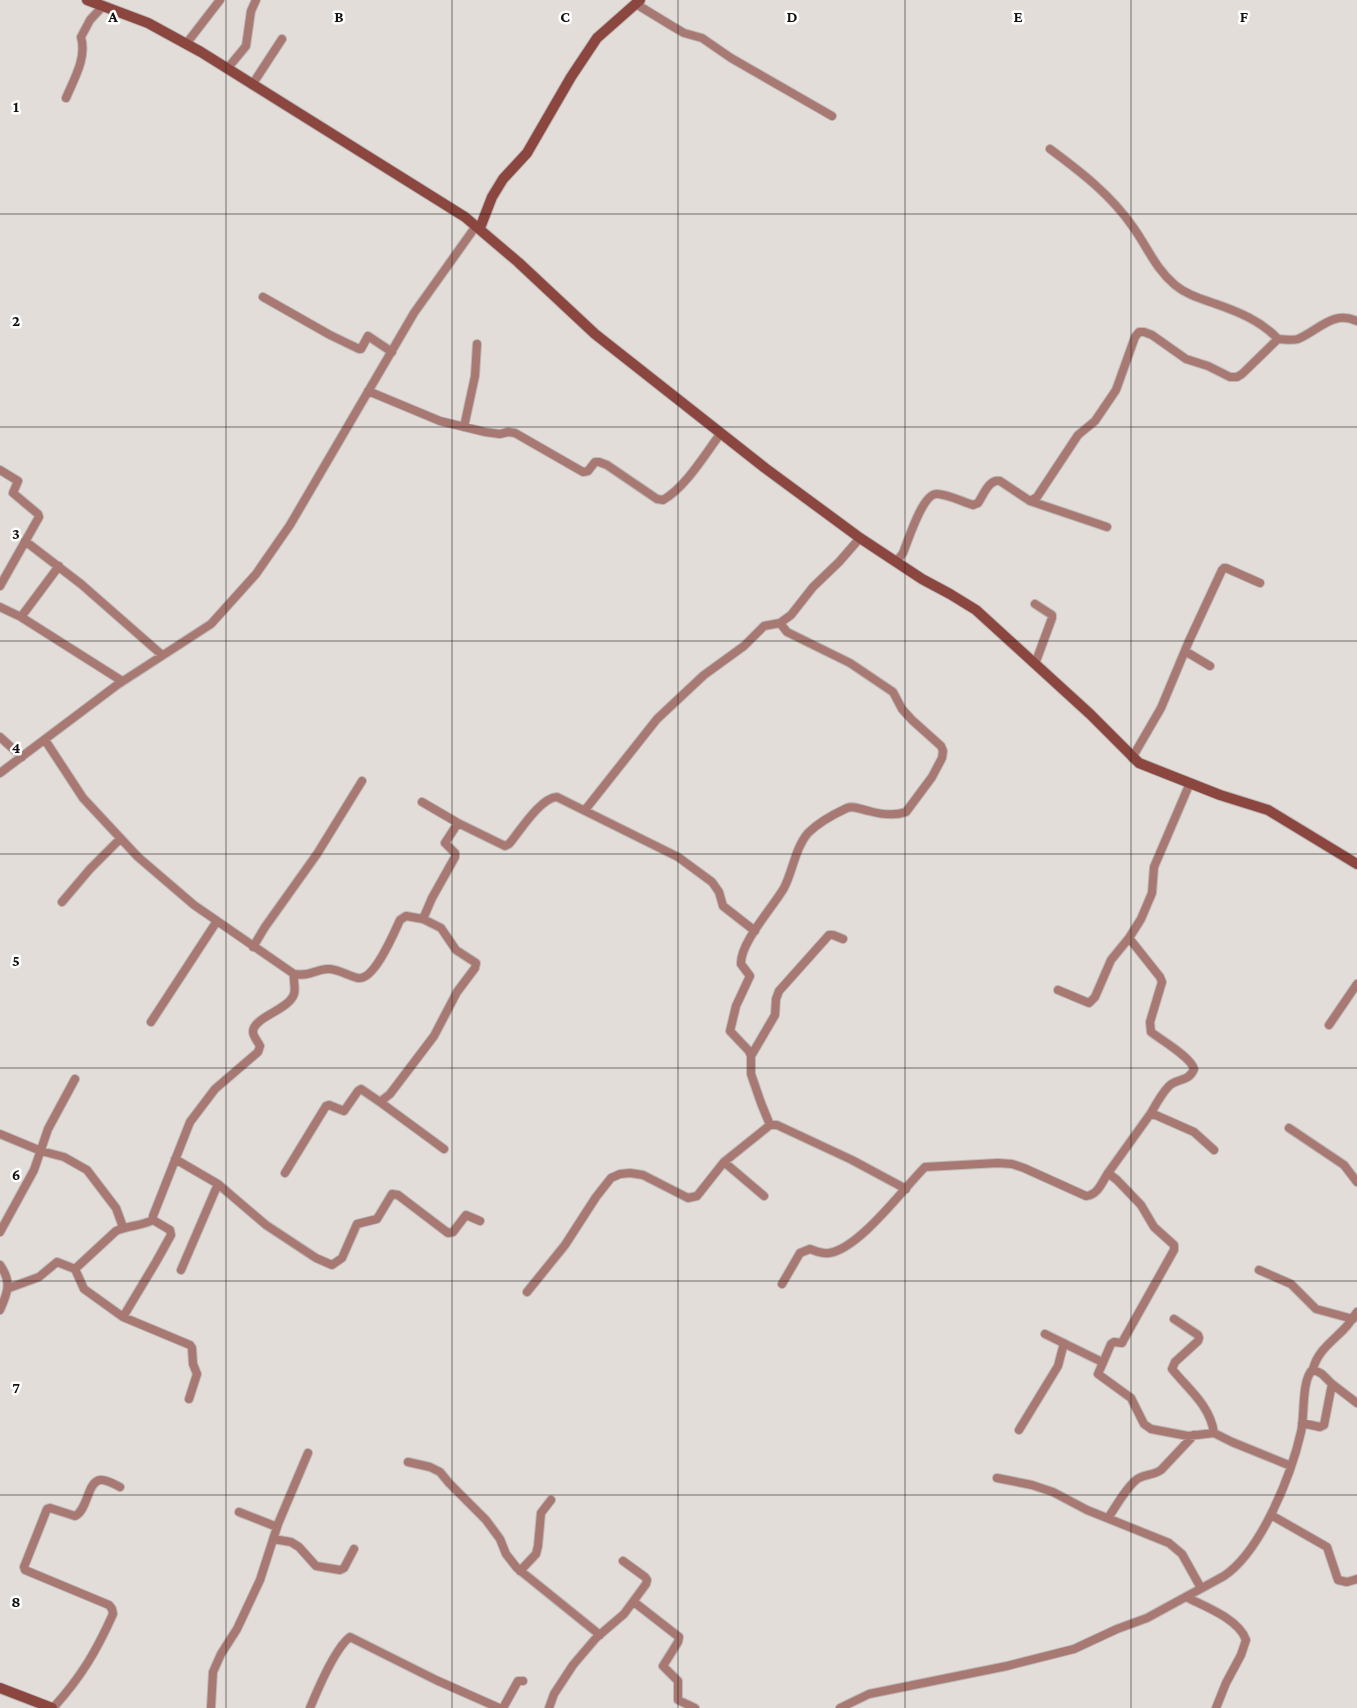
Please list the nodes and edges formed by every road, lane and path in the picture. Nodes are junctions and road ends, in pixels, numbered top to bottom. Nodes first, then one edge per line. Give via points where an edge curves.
1 (87, 0) edge
2 (220, 0) edge
3 (256, 0) edge
4 (638, 2) edge
5 (103, 6) junction
6 (282, 39) dead end
7 (186, 44) junction
8 (228, 69) junction
9 (252, 85) junction
10 (66, 98) dead end
11 (832, 116) dead end
12 (1050, 149) dead end
13 (478, 227) junction
14 (263, 297) dead end
15 (1357, 321) edge
16 (1278, 338) junction
17 (477, 344) dead end
18 (392, 352) junction
19 (368, 391) junction
20 (464, 427) junction
21 (721, 433) junction
22 (0, 470) edge
23 (1030, 501) junction
24 (1107, 527) dead end
25 (860, 538) junction
26 (25, 541) junction
27 (896, 562) junction
28 (59, 566) junction
29 (1260, 583) dead end
30 (0, 586) edge
31 (1035, 604) dead end
32 (0, 607) edge
33 (21, 617) junction
34 (780, 623) junction
35 (1185, 651) junction
36 (162, 655) junction
37 (1035, 664) junction
38 (1210, 666) dead end
39 (122, 682) junction
40 (0, 737) edge
41 (45, 740) junction
42 (22, 757) junction
43 (1132, 758) junction
44 (0, 773) edge
45 (362, 781) dead end
46 (1190, 784) junction
47 (422, 802) dead end
48 (584, 810) junction
49 (458, 823) junction
50 (120, 839) junction
51 (1357, 864) edge
52 (62, 902) dead end
53 (423, 919) junction
54 (218, 921) junction
55 (754, 931) junction
56 (1129, 938) junction
57 (843, 939) dead end
58 (253, 947) junction
59 (294, 974) junction
60 (1357, 984) edge
61 (1058, 990) dead end
62 (151, 1022) dead end
63 (1329, 1026) dead end
64 (750, 1056) junction
65 (75, 1080) dead end
66 (380, 1102) junction
67 (1151, 1113) junction
68 (770, 1125) junction
69 (1289, 1128) dead end
70 (0, 1134) edge
71 (444, 1149) dead end
72 (1214, 1150) dead end
73 (41, 1151) junction
74 (175, 1159) junction
75 (724, 1162) junction
76 (285, 1173) dead end
77 (1108, 1173) junction
78 (1357, 1182) edge
79 (218, 1184) junction
80 (906, 1189) junction
81 (764, 1196) dead end
82 (153, 1220) junction
83 (480, 1221) dead end
84 (123, 1227) junction
85 (0, 1232) edge
86 (0, 1265) edge
87 (75, 1269) junction
88 (181, 1270) dead end
89 (1259, 1270) dead end
90 (782, 1284) dead end
91 (8, 1288) junction
92 (527, 1292) dead end
93 (0, 1310) edge
94 (1355, 1315) edge
95 (123, 1317) junction
96 (1174, 1319) dead end
97 (1045, 1334) dead end
98 (1064, 1343) junction
99 (1102, 1362) junction
100 (1313, 1368) junction
101 (1332, 1384) junction
102 (189, 1399) dead end
103 (1357, 1403) edge
104 (1302, 1423) junction
105 (1019, 1430) dead end
106 (1214, 1433) junction
107 (1194, 1435) junction
108 (308, 1453) dead end
109 (408, 1462) dead end
110 (1291, 1466) junction
111 (997, 1478) dead end
112 (120, 1487) dead end
113 (550, 1500) dead end
114 (239, 1512) dead end
115 (1271, 1516) junction
116 (1108, 1518) junction
117 (277, 1527) junction
118 (273, 1539) junction
119 (354, 1548) dead end
120 (623, 1561) dead end
121 (520, 1571) junction
122 (1357, 1579) edge
123 (1201, 1588) junction
124 (1186, 1597) junction
125 (634, 1602) junction
126 (600, 1635) junction
127 (523, 1681) dead end
128 (0, 1688) edge
129 (552, 1707) edge
130 (53, 1708) edge
131 (211, 1708) edge
132 (310, 1708) edge
133 (501, 1708) edge
134 (695, 1708) edge
135 (840, 1708) edge
136 (1216, 1708) edge

1 - 5 street
2 - 7 street
3 - 8 street via 251,11 246,46
4 - 11 street via 672,26 702,38
4 - 13 street via 597,38 527,153 503,179
5 - 7 street
5 - 10 street via 81,36 82,60
6 - 9 street
7 - 8 street
8 - 9 street
9 - 13 street
12 - 16 street via 1082,172 1114,203 1133,226 1160,270 1177,287 1256,320
13 - 18 street via 414,313
13 - 21 street via 595,334
14 - 18 street via 359,349 368,336
15 - 16 street via 1347,318 1327,320 1298,339
16 - 23 street via 1242,374 1230,377 1186,359 1152,335 1139,332 1116,390 1095,421 1078,435 1040,494
17 - 20 street via 475,376
18 - 19 street
19 - 20 street via 440,421
19 - 36 street via 311,492 256,574 211,624
20 - 21 street via 500,434 516,433 583,472 599,462 663,500 685,481
21 - 25 street
22 - 26 street via 18,481 13,493 38,514 38,521
23 - 24 street
23 - 27 street via 996,480 973,505 932,494
25 - 27 street
25 - 34 street
26 - 28 street
26 - 30 street
27 - 37 street via 976,610
28 - 33 street
28 - 36 street
29 - 35 street via 1224,568
31 - 37 street via 1052,615
32 - 33 street
33 - 39 street
34 - 48 street via 764,626 673,704 642,736
34 - 55 street via 788,632 850,663 894,692 902,709 941,746 943,755 932,777 906,812 889,814 849,807 809,832 783,889
35 - 38 street
35 - 43 street via 1161,708
36 - 39 street
37 - 43 street
39 - 41 street
40 - 42 street
41 - 42 street
41 - 50 street via 83,798
42 - 44 street
43 - 46 street
45 - 58 street
46 - 51 street via 1268,810
46 - 56 street via 1154,867 1148,904
47 - 49 street
48 - 49 street via 562,798 552,797 505,846
48 - 55 street via 678,857 712,882 719,892 722,906
49 - 53 street via 445,843 455,853 453,862
50 - 52 street
50 - 54 street via 194,905
53 - 59 street via 403,918 368,977 358,978 331,969 310,975
53 - 66 street via 441,928 456,950 476,965 457,992 434,1036 390,1094
54 - 58 street
54 - 62 street
55 - 64 street via 741,964 750,976 730,1028
56 - 61 street via 1111,960 1092,1001 1089,1003
56 - 67 street via 1162,982 1150,1022 1151,1032 1194,1069 1189,1078 1168,1088
57 - 64 street via 829,935 779,991 775,1015
58 - 59 street
59 - 74 street via 291,999 254,1029 260,1046 258,1052 229,1075 201,1106 190,1122
60 - 63 street
64 - 68 street via 751,1074
65 - 73 street via 48,1129
66 - 71 street
66 - 76 street via 361,1089 344,1111 326,1106
67 - 72 street via 1194,1132
67 - 77 street
68 - 75 street
68 - 80 street via 777,1125 852,1160
69 - 78 street via 1344,1165
70 - 73 street
73 - 84 street via 64,1157 87,1170 116,1208
73 - 85 street
74 - 79 street
74 - 82 street
75 - 81 street
75 - 92 street via 694,1198 643,1175 630,1173 610,1178 565,1245
77 - 80 street via 1092,1196 1024,1168 998,1163 925,1167
77 - 99 street via 1141,1206 1154,1227 1174,1245 1174,1250 1122,1343 1111,1344
79 - 83 street via 266,1225 332,1265 342,1258 357,1224 377,1219 392,1194 398,1194 448,1233 453,1232 466,1214
79 - 88 street
80 - 90 street via 870,1226 841,1249 829,1253 810,1249 800,1253
82 - 84 street via 143,1225
82 - 95 street via 170,1230 171,1235
84 - 87 street
86 - 91 street via 8,1276
87 - 91 street via 57,1262 38,1278
87 - 95 street via 84,1289
89 - 94 street via 1291,1284 1316,1309
91 - 93 street
94 - 100 street via 1325,1346
95 - 102 street via 190,1345 197,1374
96 - 106 street via 1199,1338 1172,1369 1205,1407
97 - 98 street
98 - 99 street
98 - 105 street via 1058,1366
99 - 107 street via 1098,1374 1131,1398 1147,1427
100 - 101 street
100 - 104 street via 1309,1374
101 - 103 street
101 - 104 street via 1324,1425
104 - 110 street
106 - 107 street
106 - 110 street
107 - 116 street via 1161,1470 1134,1481
108 - 117 street
109 - 121 street via 440,1472 486,1520
110 - 115 street
111 - 116 street via 1053,1492
112 - 130 street via 99,1480 81,1512 75,1516 47,1509 24,1563 26,1570 112,1608 113,1614 86,1668
113 - 121 street via 541,1513 536,1554
114 - 117 street
115 - 122 street via 1327,1547 1338,1580
115 - 123 street via 1242,1561 1224,1576
116 - 123 street via 1176,1548
117 - 118 street
118 - 119 street via 299,1547 316,1566 340,1570
118 - 131 street via 260,1580 213,1672
120 - 125 street via 647,1580
121 - 126 street
123 - 124 street
124 - 135 street via 1147,1618 1074,1649 869,1694
124 - 136 street via 1231,1622 1246,1640
125 - 126 street
125 - 134 street via 679,1637 663,1666 678,1681 678,1700
126 - 129 street via 562,1680
127 - 133 street via 518,1681
128 - 130 street
132 - 133 street via 324,1676 350,1637

